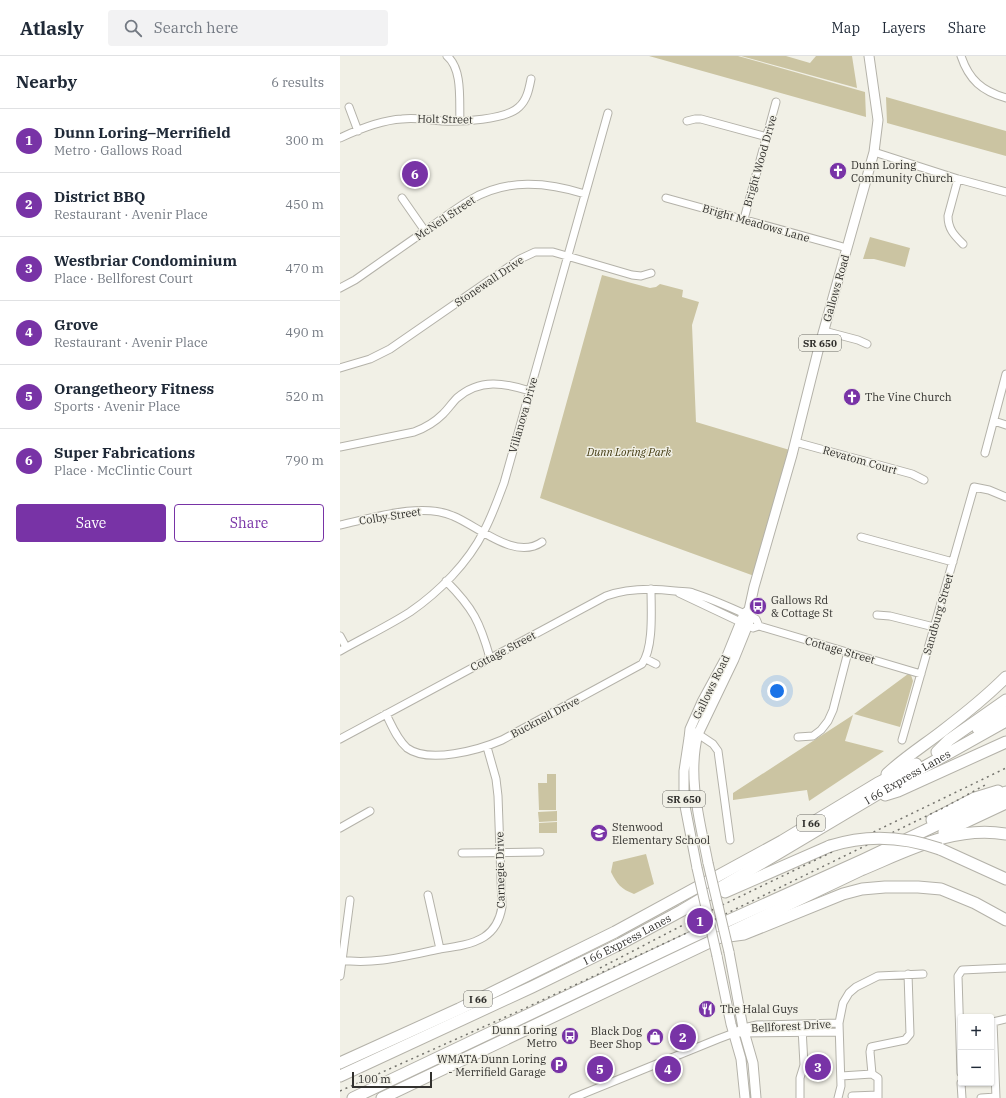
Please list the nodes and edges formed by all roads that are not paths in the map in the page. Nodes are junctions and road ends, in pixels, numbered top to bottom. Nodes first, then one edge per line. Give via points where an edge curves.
1 (447, 56) edge
2 (869, 56) edge
3 (961, 56) edge
4 (532, 79) dead end
5 (1006, 98) edge
6 (776, 102) dead end
7 (349, 107) dead end
8 (608, 113) dead end
9 (460, 121) junction
10 (687, 121) dead end
11 (358, 131) junction
12 (767, 137) junction
13 (340, 138) edge
14 (874, 152) junction
15 (958, 179) junction
16 (1006, 192) edge
17 (585, 194) junction
18 (402, 198) dead end
19 (666, 198) dead end
20 (744, 219) junction
21 (425, 231) junction
22 (963, 244) dead end
23 (847, 248) junction
24 (568, 256) junction
25 (651, 273) dead end
26 (340, 288) edge
27 (824, 330) junction
28 (867, 344) dead end
29 (340, 368) edge
30 (1006, 374) edge
31 (530, 391) junction
32 (994, 421) junction
33 (1006, 425) edge
34 (795, 442) junction
35 (340, 447) edge
36 (985, 453) dead end
37 (924, 480) dead end
38 (1006, 497) edge
39 (340, 525) edge
40 (484, 532) junction
41 (861, 537) dead end
42 (542, 542) dead end
43 (953, 562) junction
44 (446, 582) junction
45 (651, 589) junction
46 (877, 615) dead end
47 (746, 618) junction
48 (934, 627) junction
49 (340, 636) edge
50 (343, 649) edge
51 (848, 652) junction
52 (490, 658) junction
53 (646, 659) junction
54 (656, 664) dead end
55 (921, 674) junction
56 (1006, 677) edge
57 (1006, 700) edge
58 (1006, 712) edge
59 (386, 714) junction
60 (1006, 721) edge
61 (694, 732) junction
62 (798, 737) dead end
63 (1006, 738) edge
64 (340, 739) edge
65 (902, 740) dead end
66 (1006, 742) edge
67 (487, 747) junction
68 (937, 752) junction
69 (978, 755) junction
70 (878, 784) junction
71 (1006, 791) edge
72 (869, 800) junction
73 (1006, 803) edge
74 (370, 811) dead end
75 (340, 828) edge
76 (1006, 834) edge
77 (730, 840) dead end
78 (462, 852) dead end
79 (500, 852) junction
80 (540, 852) dead end
81 (904, 852) junction
82 (1006, 879) edge
83 (428, 895) dead end
84 (350, 900) dead end
85 (770, 903) junction
86 (681, 911) junction
87 (1006, 920) edge
88 (718, 937) junction
89 (440, 950) junction
90 (341, 960) edge
91 (1006, 968) edge
92 (908, 974) junction
93 (923, 974) dead end
94 (340, 976) edge
95 (1006, 1019) edge
96 (839, 1023) junction
97 (802, 1024) junction
98 (744, 1031) junction
99 (839, 1032) junction
100 (802, 1033) junction
101 (734, 1034) junction
102 (960, 1050) edge
103 (436, 1058) junction
104 (340, 1064) edge
105 (872, 1074) junction
106 (340, 1076) edge
107 (841, 1076) junction
108 (961, 1086) edge
109 (852, 1096) dead end
110 (878, 1096) edge
111 (343, 1098) edge
112 (353, 1098) edge
113 (382, 1098) edge
114 (573, 1098) edge
115 (744, 1098) edge
116 (756, 1098) edge
117 (800, 1098) edge
118 (838, 1098) edge
119 (962, 1098) edge
120 (981, 1098) edge
121 (996, 1098) edge

1 - 9 street via 457,70
2 - 14 main road, Gallows Road / SR 650 via 878,120
3 - 5 street via 970,76 981,88
4 - 9 street, Holt Street via 525,100 514,111
6 - 12 street, Bright Wood Drive
7 - 11 street
8 - 17 street, Villanova Drive
9 - 11 street, Holt Street via 401,119 386,121
10 - 12 street via 701,119
11 - 13 street, Holt Street
12 - 20 street, Bright Wood Drive
14 - 15 street
14 - 23 main road, Gallows Road / SR 650
15 - 16 street
15 - 22 street via 948,222 952,233
17 - 21 street, McNeil Street via 555,186 514,185 471,200
17 - 24 street, Villanova Drive
18 - 21 street
19 - 20 street, Bright Meadows Lane
20 - 23 street, Bright Meadows Lane
21 - 26 street, McNeil Street
23 - 27 main road, Gallows Road / SR 650
24 - 25 street, Stonewall Drive via 632,275 642,276
24 - 29 street, Stonewall Drive via 545,251 527,255 390,349 370,359
24 - 31 street, Villanova Drive
27 - 28 street
27 - 34 main road, Gallows Road / SR 650
30 - 32 street
31 - 35 street via 505,384 481,385 466,391 442,415 414,432
31 - 40 street, Villanova Drive via 504,483
32 - 33 street
32 - 36 street
34 - 37 street, Revatom Court via 912,474
34 - 47 main road, Gallows Road / SR 650
38 - 43 street, Sandburg Street via 974,487
39 - 40 street, Colby Street via 429,510 454,516
40 - 42 street, Colby Street via 504,543 521,548 532,547
40 - 44 street, Villanova Drive via 466,559
41 - 43 street
43 - 48 street, Sandburg Street
44 - 50 street, Villanova Drive via 409,612
44 - 52 street via 467,604 478,621
45 - 47 street, Cottage Street via 692,592
45 - 52 street, Cottage Street via 628,590 606,596
45 - 53 street via 650,642
46 - 48 street
47 - 51 street, Cottage Street via 754,628 759,626
47 - 61 main road, Gallows Road / SR 650 via 702,702
48 - 55 street, Sandburg Street
49 - 50 street
51 - 55 street, Cottage Street
51 - 62 street via 828,721 813,736
52 - 59 street, Cottage Street
53 - 54 street
53 - 67 street, Bucknell Drive via 638,667
55 - 65 street, Sandburg Street
56 - 70 highway via 945,729 899,762
57 - 68 highway via 949,740
58 - 68 highway, I 66
59 - 64 street, Cottage Street
59 - 67 street, Bucknell Drive via 400,741 418,753 436,756
60 - 72 highway, I 66 Express Lanes
61 - 77 street via 713,744 718,751
61 - 98 main road, Gallows Road / SR 650, bridge via 696,803
61 - 101 main road, Gallows Road / SR 650, bridge via 684,770 684,801
63 - 69 highway
66 - 69 highway
67 - 79 street, Carnegie Drive via 497,786
68 - 70 highway, I 66
69 - 72 highway via 898,791
70 - 104 highway, I 66 via 782,841 615,932
71 - 85 highway, I 66 Express Lanes
71 - 85 highway via 985,794 960,805 792,888
72 - 86 highway, I 66 Express Lanes
73 - 81 highway
74 - 75 street
76 - 81 highway via 958,834
78 - 79 street
79 - 80 street
79 - 89 street, Carnegie Drive via 502,906 496,925 479,940
81 - 88 highway
82 - 86 highway, bridge via 940,849 908,840 877,837 830,846
83 - 89 street
84 - 90 street
85 - 103 highway, I 66 Express Lanes
86 - 106 highway, I 66 Express Lanes via 582,964
87 - 88 highway via 941,889 885,887 843,894 744,934
88 - 113 highway
89 - 90 street, Carnegie Drive via 384,961
90 - 94 street
91 - 102 street via 962,970 958,976
92 - 93 street
92 - 96 street via 878,976 856,986 844,1003
92 - 105 street via 910,1034 906,1040 871,1047
95 - 121 street via 992,1022
96 - 97 street, Bellforest Drive
96 - 99 street
97 - 98 street, Bellforest Drive via 757,1025
97 - 100 street
98 - 100 street, Bellforest Drive
98 - 101 street
98 - 116 main road, Gallows Road / SR 650 via 753,1063
99 - 100 street, Bellforest Drive
99 - 107 street
100 - 117 street via 804,1065 800,1078
101 - 114 street
101 - 115 main road, Gallows Road / SR 650 via 741,1059
103 - 111 highway
103 - 112 highway, I 66 Express Lanes
105 - 107 street
105 - 110 street via 878,1078
107 - 118 street
108 - 119 street
109 - 110 street
120 - 121 street

